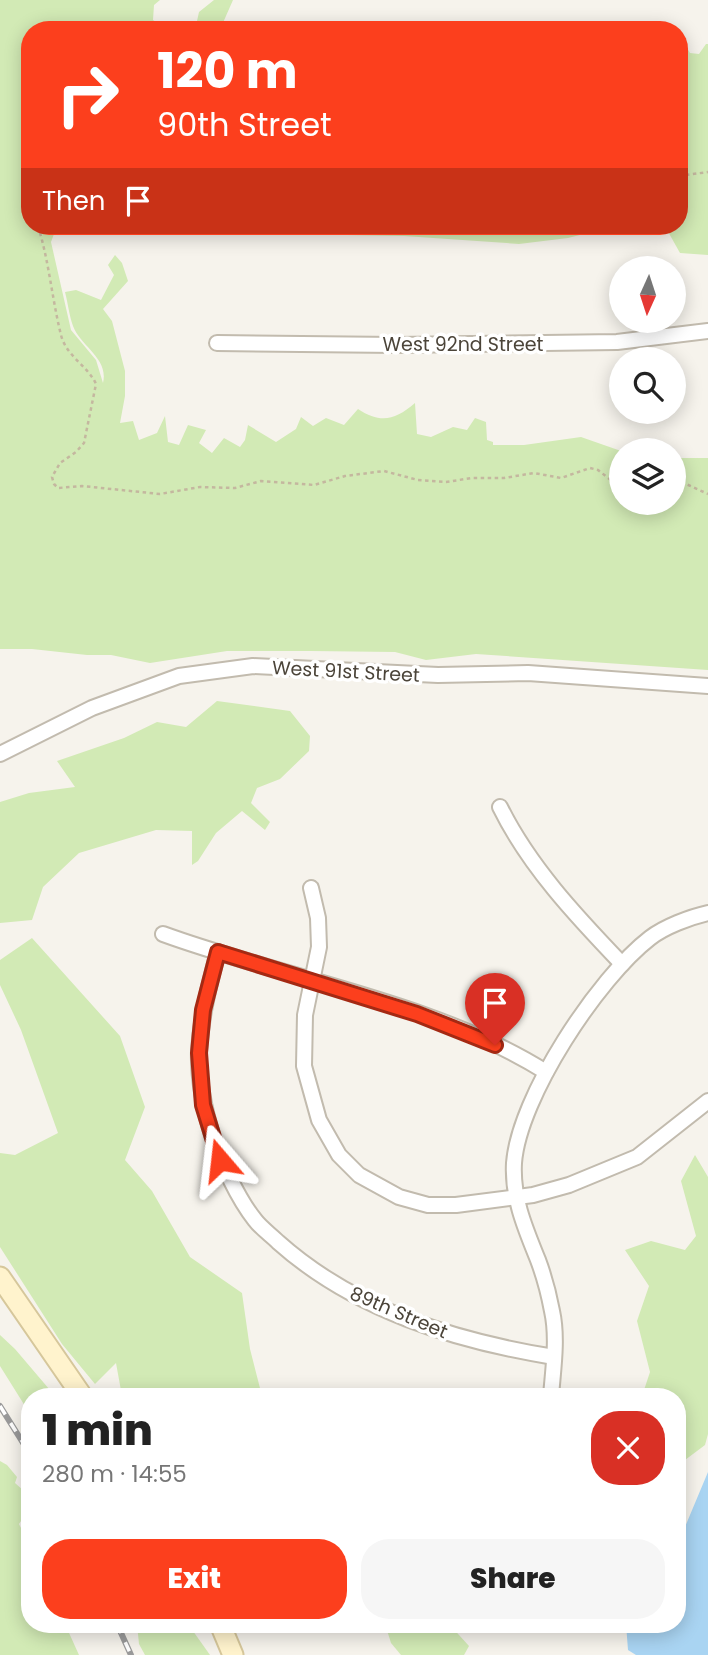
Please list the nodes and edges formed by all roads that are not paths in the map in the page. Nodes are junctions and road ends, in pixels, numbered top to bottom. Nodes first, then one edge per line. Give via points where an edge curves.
1 (708, 331) edge
2 (217, 343) dead end
3 (708, 687) edge
4 (0, 754) edge
5 (500, 807) dead end
6 (311, 888) dead end
7 (708, 913) edge
8 (163, 934) dead end
9 (218, 952) junction
10 (622, 964) junction
11 (313, 980) junction
12 (546, 1072) junction
13 (708, 1101) edge
14 (516, 1198) junction
15 (0, 1277) edge
16 (554, 1357) junction
17 (76, 1388) edge
18 (552, 1388) edge
19 (224, 1633) edge
20 (233, 1655) edge

1 - 2 street, West 92nd Street via 605,342
3 - 4 street, West 91st Street via 528,673 438,675 253,666 180,676 92,708
5 - 10 street via 513,833 570,909
6 - 11 street via 319,947
7 - 10 street via 652,936
8 - 9 street
9 - 11 street
9 - 16 street, 89th Street via 203,1010 199,1053 203,1105 220,1160 255,1220 300,1261 365,1302 456,1337
10 - 12 street via 581,1016
11 - 12 street via 476,1036
11 - 14 street via 305,1015 304,1066 319,1120 339,1155 359,1175 399,1197 428,1205
12 - 14 street via 520,1132 514,1163
13 - 14 street via 637,1157 569,1185
14 - 16 street via 553,1314
15 - 17 main road
16 - 18 street
19 - 20 main road

